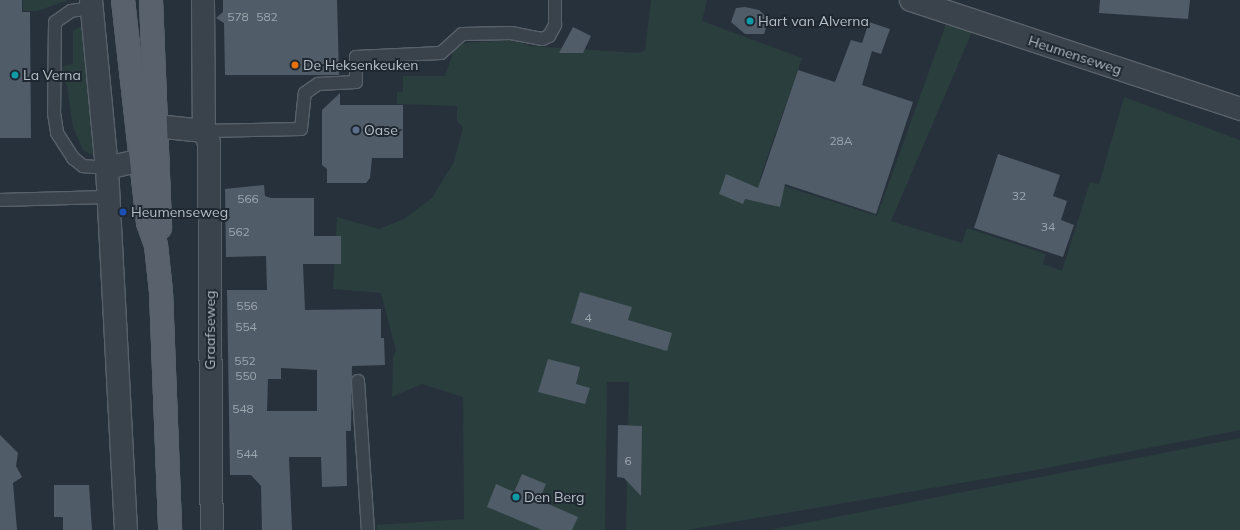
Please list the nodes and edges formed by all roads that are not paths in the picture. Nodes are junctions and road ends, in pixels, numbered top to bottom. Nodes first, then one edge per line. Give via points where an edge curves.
1 (123, 0) edge
2 (151, 0) edge
3 (202, 0) edge
4 (555, 0) edge
5 (911, 0) edge
6 (92, 4) edge
7 (1240, 109) edge
8 (156, 126) junction
9 (204, 131) junction
10 (141, 160) junction
11 (107, 168) junction
12 (109, 198) junction
13 (0, 200) edge
14 (156, 246) junction
15 (358, 381) dead end
16 (126, 530) edge
17 (170, 530) edge
18 (212, 530) edge
19 (368, 530) edge

1 - 10 main road
2 - 8 main road
3 - 9 street, Graafseweg
4 - 9 lane via 555,25 549,36 542,39 511,33 462,34 441,53 356,57 356,82 318,84 304,93 301,129
5 - 7 street, Heumenseweg
6 - 11 street
6 - 11 lane via 62,15 54,26 54,113 57,133 73,158 83,166
8 - 9 street
8 - 14 main road via 162,221
9 - 18 street, Graafseweg via 209,143
10 - 11 street
10 - 14 main road via 148,223
11 - 12 street
12 - 13 lane
12 - 16 street
14 - 17 main road via 164,332
15 - 19 lane

